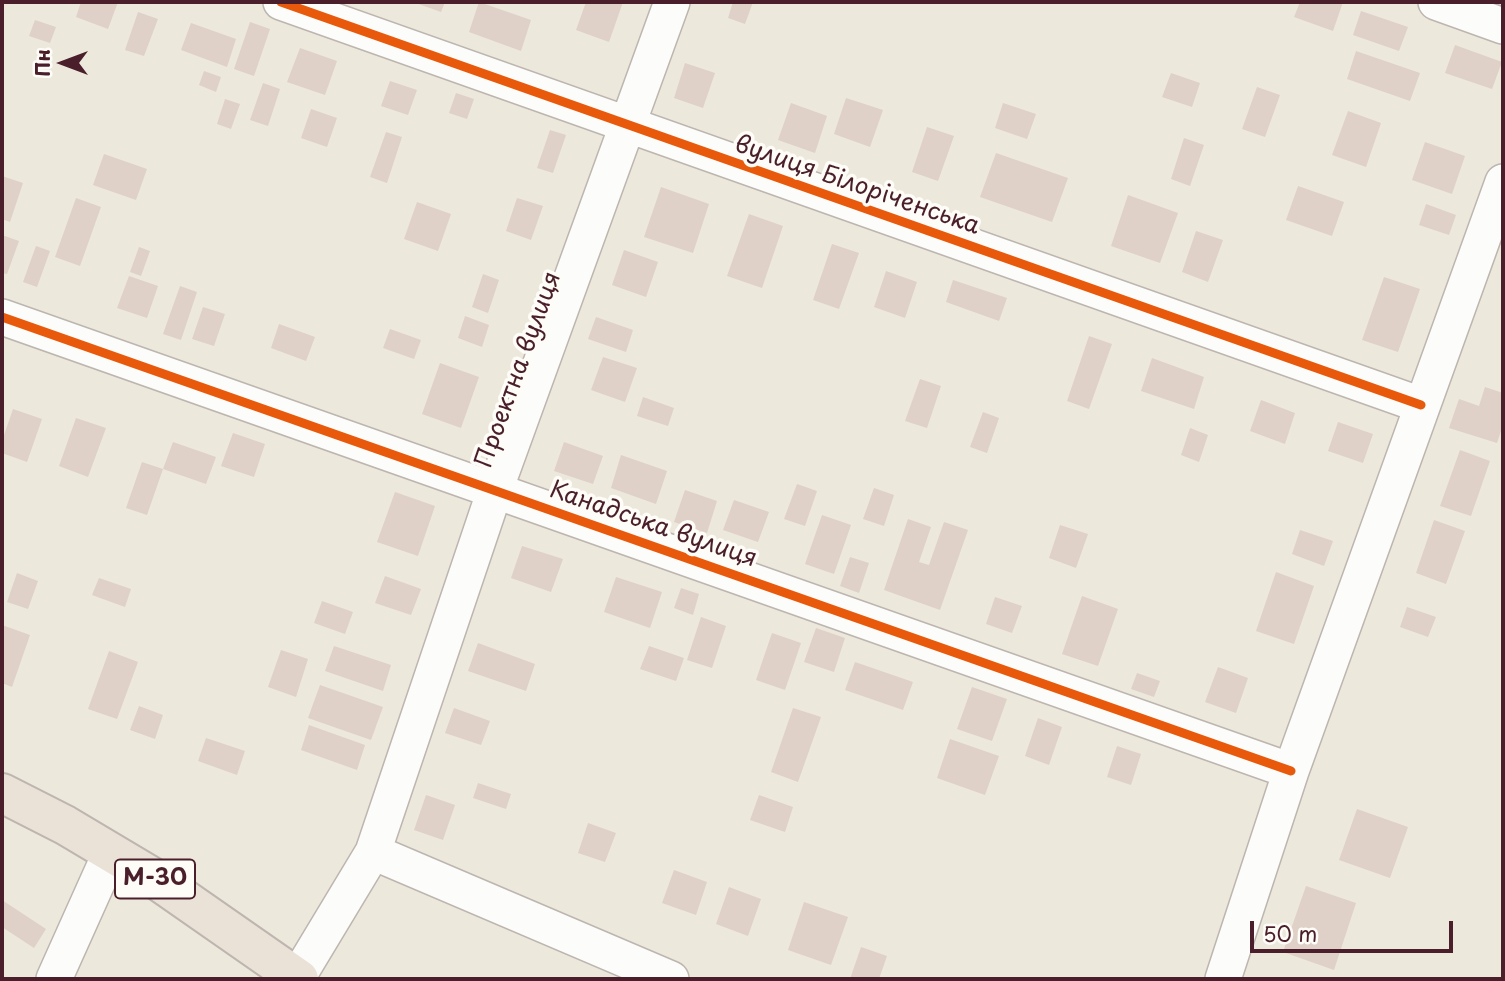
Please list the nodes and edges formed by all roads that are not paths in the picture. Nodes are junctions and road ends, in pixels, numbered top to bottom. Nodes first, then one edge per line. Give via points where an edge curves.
1 (281, 2) edge
2 (672, 2) edge
3 (1436, 2) edge
4 (1503, 26) edge
5 (629, 125) junction
6 (1503, 182) edge
7 (2, 317) edge
8 (1421, 405) junction
9 (495, 490) junction
10 (1291, 771) junction
11 (2, 793) edge
12 (111, 852) junction
13 (373, 852) junction
14 (54, 979) edge
15 (298, 979) edge
16 (671, 979) edge
17 (1223, 979) edge

1 - 5 street, вулиця Білоріченська
2 - 5 street, Проектна вулиця
3 - 4 street
5 - 8 street, вулиця Білоріченська
5 - 9 street, Проектна вулиця
6 - 8 street
7 - 9 street, Канадська вулиця
8 - 10 street
9 - 10 street, Канадська вулиця
9 - 13 street, Проектна вулиця
10 - 17 street
11 - 12 highway, М-30
12 - 14 street
12 - 15 highway, М-30
13 - 15 street, Проектна вулиця
13 - 16 street

